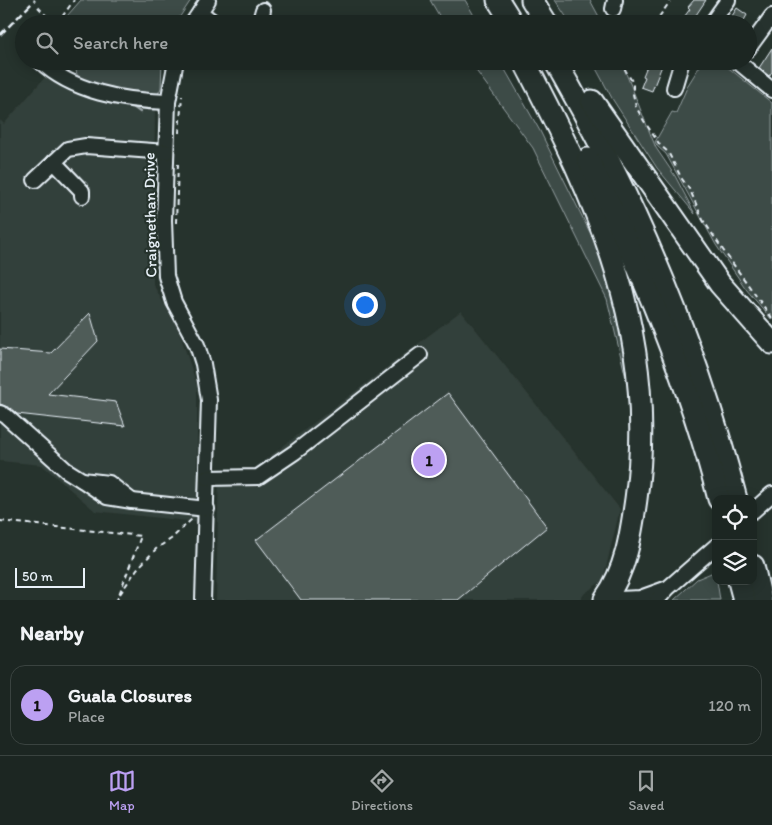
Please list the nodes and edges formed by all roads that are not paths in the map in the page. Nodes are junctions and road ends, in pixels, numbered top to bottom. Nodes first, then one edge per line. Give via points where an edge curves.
1 (208, 0) edge
2 (488, 0) edge
3 (498, 0) edge
4 (524, 0) edge
5 (532, 0) edge
6 (728, 0) edge
7 (200, 12) junction
8 (198, 15) edge
9 (204, 15) edge
10 (497, 15) edge
11 (507, 15) edge
12 (531, 15) edge
13 (542, 15) edge
14 (717, 15) edge
15 (772, 16) edge
16 (757, 37) edge
17 (49, 70) edge
18 (174, 70) edge
19 (529, 70) edge
20 (541, 70) edge
21 (560, 70) edge
22 (575, 70) edge
23 (679, 70) edge
24 (748, 70) edge
25 (674, 88) dead end
26 (772, 90) edge
27 (168, 102) junction
28 (166, 152) junction
29 (54, 162) junction
30 (35, 180) dead end
31 (82, 196) dead end
32 (772, 343) edge
33 (420, 355) dead end
34 (0, 414) edge
35 (208, 478) junction
36 (772, 494) edge
37 (718, 495) edge
38 (735, 495) edge
39 (757, 507) edge
40 (207, 509) junction
41 (712, 550) edge
42 (757, 583) edge
43 (740, 585) edge
44 (668, 588) junction
45 (613, 599) edge
46 (203, 600) edge
47 (657, 600) edge
48 (744, 600) edge
49 (761, 600) edge

1 - 7 street
2 - 10 highway
3 - 11 highway
4 - 12 highway
5 - 13 highway
6 - 14 street
7 - 8 street
7 - 9 street
15 - 16 street
17 - 27 street via 107,94
18 - 27 street, Craignethan Drive
19 - 45 highway via 565,140 601,224 620,280 634,345 640,406 637,491 629,541
20 - 37 highway via 580,142 635,258 676,363
21 - 38 highway via 599,140 658,268 697,370
22 - 32 highway via 595,107 700,257
23 - 25 street
24 - 26 street
27 - 28 street, Craignethan Drive
28 - 29 street via 86,146 68,149
28 - 35 street, Craignethan Drive via 166,276 174,302 197,345 203,364 209,400
29 - 30 street
29 - 31 street via 82,191
33 - 35 street via 258,477
34 - 40 street via 82,480 109,483 132,501
35 - 40 street, Craignethan Drive
36 - 39 street
40 - 46 street, Craignethan Drive
41 - 44 street
42 - 49 highway
43 - 48 highway
44 - 45 street via 640,598
44 - 47 street

